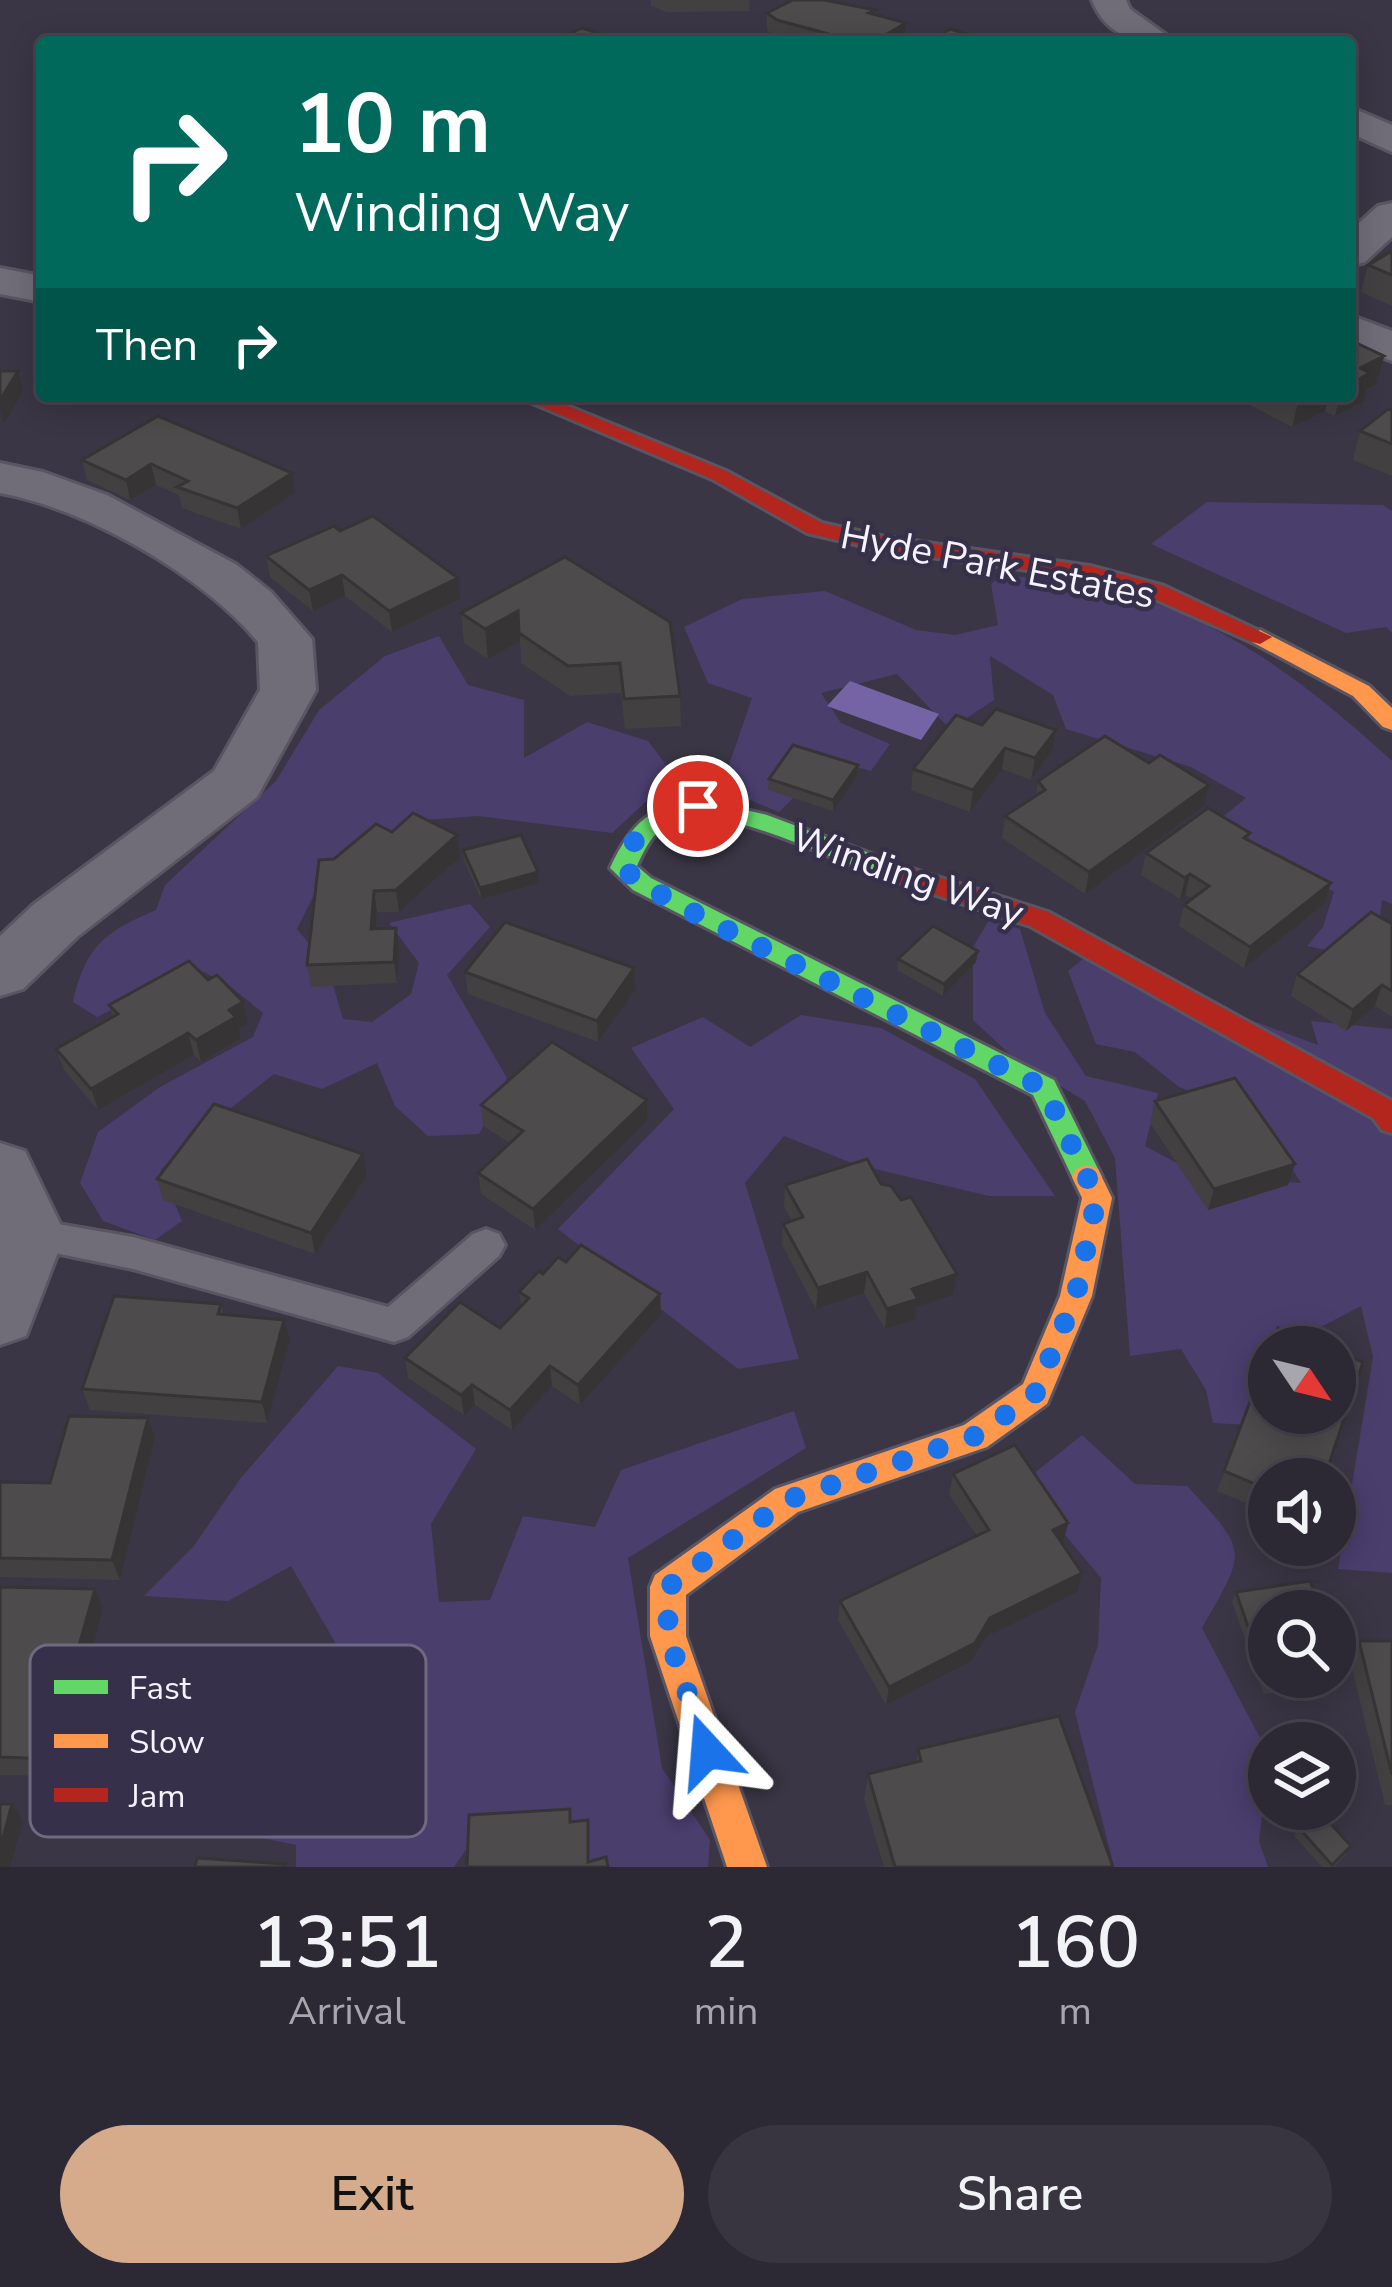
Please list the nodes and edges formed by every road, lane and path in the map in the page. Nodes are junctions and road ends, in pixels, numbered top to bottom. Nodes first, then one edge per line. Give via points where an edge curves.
1 (1109, 0) edge
2 (1148, 36) edge
3 (1356, 121) edge
4 (1392, 140) edge
5 (1392, 215) edge
6 (1356, 248) edge
7 (0, 281) edge
8 (36, 288) edge
9 (1356, 331) edge
10 (1392, 348) edge
11 (541, 402) edge
12 (0, 478) edge
13 (1392, 722) edge
14 (0, 973) edge
15 (1392, 1122) edge
16 (14, 1203) edge
17 (486, 1245) dead end
18 (0, 1314) edge
19 (747, 1867) edge

1 - 2 street via 1114,15
3 - 4 street
5 - 6 street
7 - 8 street
9 - 10 street
11 - 13 street, Hyde Park Estates via 719,475 815,528 1156,590 1297,654 1361,691
12 - 14 street via 32,481 240,592 285,639 288,690 236,783 55,921
15 - 19 street, Winding Way via 1039,919 734,814 698,806 646,824 623,868 642,884 1044,1088 1097,1198 1076,1295 1035,1394 975,1436 787,1500 668,1587 668,1636
16 - 17 lane via 133,1253 394,1325
16 - 18 street

